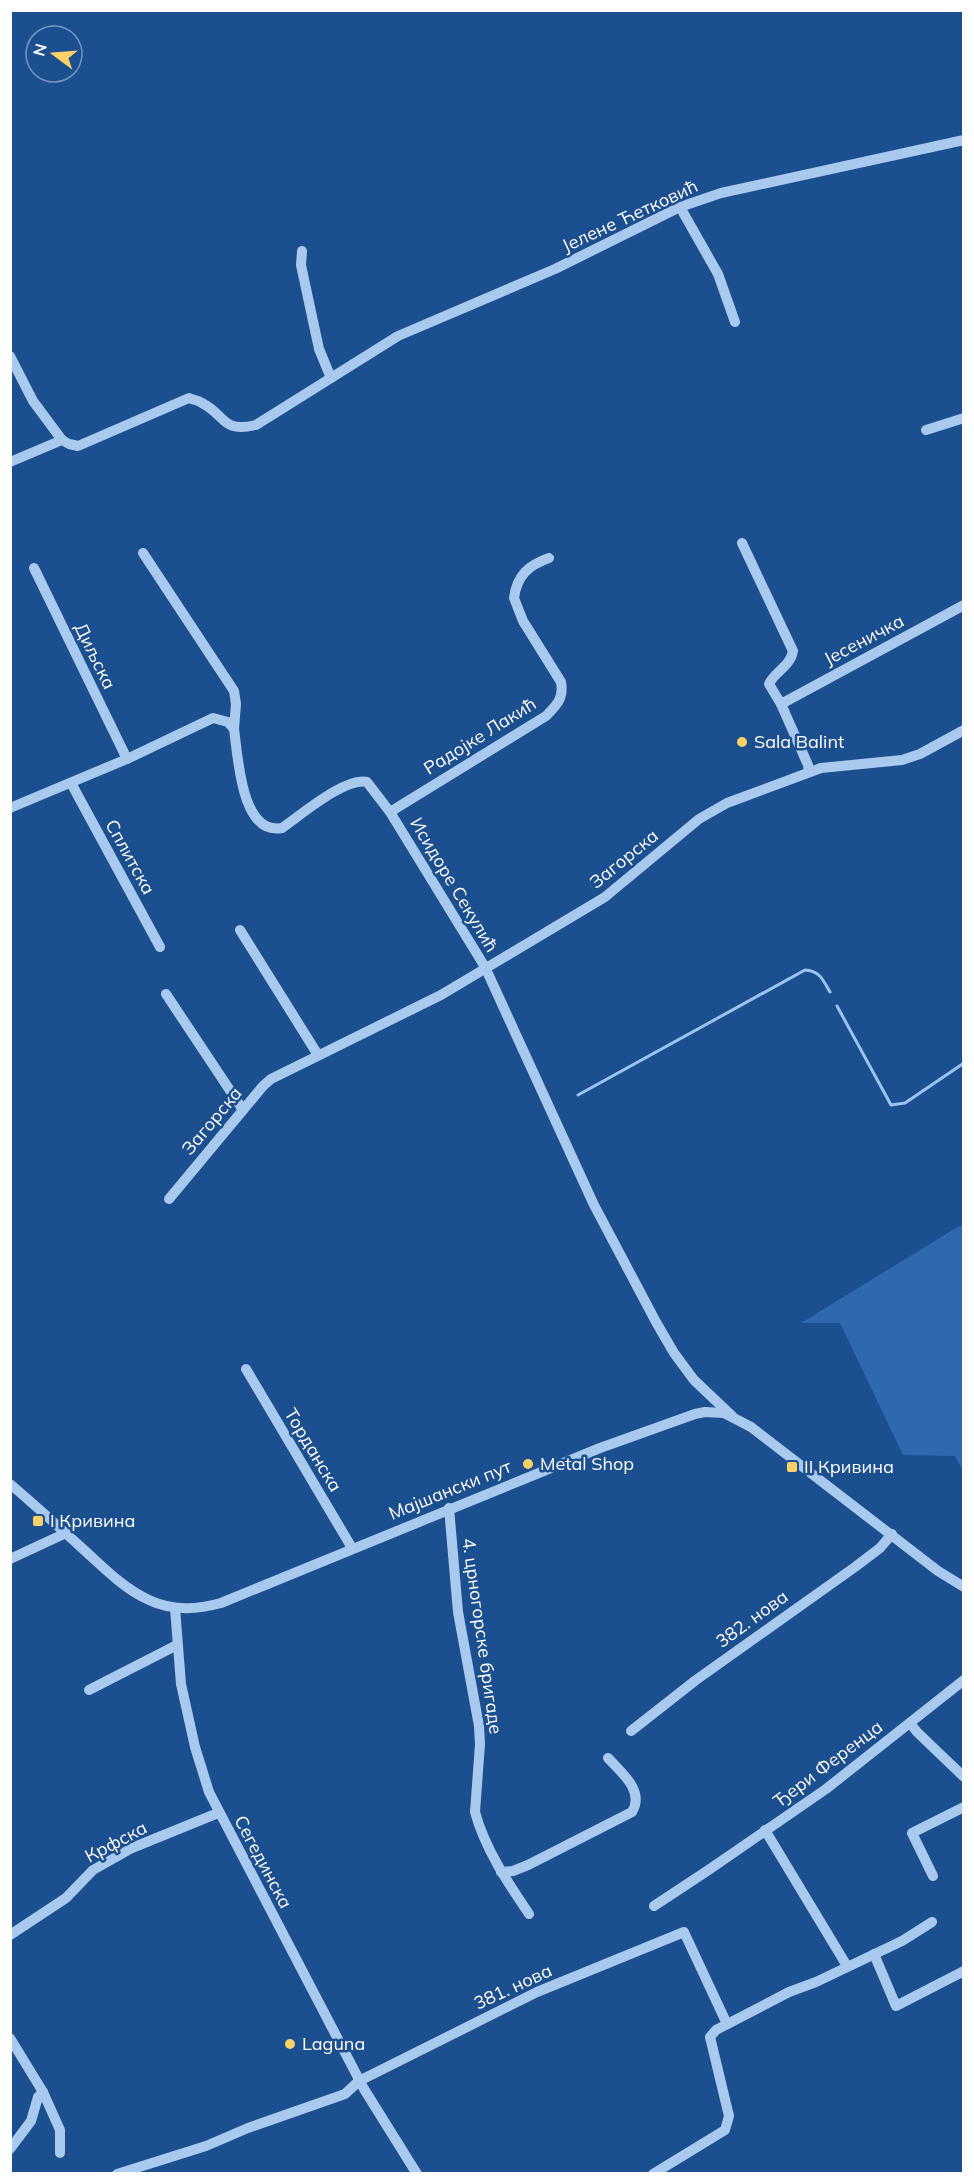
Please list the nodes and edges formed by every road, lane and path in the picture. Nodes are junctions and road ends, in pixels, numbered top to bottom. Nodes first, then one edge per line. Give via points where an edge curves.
1 (963, 140) edge
2 (680, 207) junction
3 (302, 251) dead end
4 (735, 322) dead end
5 (10, 356) edge
6 (332, 378) junction
7 (963, 418) edge
8 (926, 430) dead end
9 (62, 440) junction
10 (10, 462) edge
11 (742, 543) dead end
12 (143, 553) dead end
13 (549, 558) dead end
14 (34, 568) dead end
15 (963, 605) edge
16 (781, 704) junction
17 (234, 729) junction
18 (963, 730) edge
19 (127, 759) junction
20 (809, 772) junction
21 (71, 783) junction
22 (10, 808) edge
23 (390, 812) junction
24 (240, 930) dead end
25 (160, 947) dead end
26 (485, 967) junction
27 (166, 994) dead end
28 (318, 1054) junction
29 (243, 1110) junction
30 (169, 1199) dead end
31 (246, 1369) dead end
32 (732, 1416) junction
33 (10, 1484) edge
34 (449, 1508) junction
35 (66, 1533) junction
36 (892, 1534) junction
37 (352, 1548) junction
38 (10, 1559) edge
39 (963, 1587) edge
40 (175, 1608) junction
41 (177, 1645) junction
42 (963, 1680) edge
43 (88, 1690) dead end
44 (910, 1723) junction
45 (631, 1731) dead end
46 (608, 1758) dead end
47 (963, 1777) edge
48 (963, 1807) edge
49 (218, 1813) junction
50 (765, 1830) junction
51 (501, 1872) junction
52 (933, 1876) dead end
53 (654, 1906) dead end
54 (529, 1914) dead end
55 (932, 1922) dead end
56 (10, 1935) edge
57 (874, 1954) junction
58 (847, 1966) junction
59 (963, 1971) edge
60 (728, 2024) junction
61 (10, 2037) edge
62 (359, 2080) junction
63 (42, 2092) junction
64 (10, 2149) edge
65 (60, 2153) dead end
66 (117, 2174) edge
67 (417, 2174) edge
68 (653, 2174) edge

1 - 2 street, Јелене Ћетковић via 721,193
2 - 4 street via 718,274
2 - 6 street, Јелене Ћетковић via 555,269 398,336
3 - 6 street via 301,265 319,349
5 - 9 street via 33,401
6 - 9 street, Јелене Ћетковић via 256,425 235,428 203,403 189,398 78,446
7 - 8 street
9 - 10 street, Јелене Ћетковић
11 - 16 street via 793,651 789,663 769,684
12 - 17 street via 234,691
13 - 23 street, Радојке Лакић via 523,572 514,598 523,621 561,682 561,699 546,716
14 - 19 street, Диљска
15 - 16 street, Јесеничка
16 - 20 street
17 - 19 street via 228,722 213,718
17 - 23 street, Исидоре Секулић via 244,789 253,814 265,827 282,828 333,792 361,780 373,786
18 - 20 street, Загорска via 902,760
19 - 21 street
20 - 26 street, Загорска via 710,811 605,897
21 - 22 street
21 - 25 street, Сплитска
23 - 26 street, Исидоре Секулић
24 - 28 street
26 - 28 street, Загорска via 441,995
26 - 32 street, Исидоре Секулић via 594,1205 656,1322 694,1380
27 - 29 street
28 - 29 street, Загорска via 271,1079
29 - 30 street, Загорска
31 - 37 street, Торданска
32 - 34 street, Мајшански пут via 695,1414
32 - 36 street, Мајшански пут
33 - 35 street, Мајшански пут
34 - 37 street, Мајшански пут
34 - 51 street, 4. црногорске бригаде via 458,1612 479,1726 476,1812
35 - 38 street
35 - 40 street, Мајшански пут via 132,1590 148,1600
36 - 39 street, Мајшански пут
36 - 45 street, 382. нова via 855,1567
37 - 40 street, Мајшански пут via 221,1603
40 - 41 street, Сегединска
41 - 43 street
41 - 49 street, Сегединска via 195,1747
42 - 44 street, Ђери Ференца
44 - 47 street, Ђери Ференца
44 - 50 street, Ђери Ференца
46 - 51 street via 635,1791 632,1812 528,1865
48 - 52 street via 912,1833
49 - 56 street, Крфска via 132,1848 93,1870 66,1898
49 - 62 street, Сегединска
50 - 53 street, Ђери Ференца
50 - 58 street, Ђери Ференца
51 - 54 street, 4. црногорске бригаде
55 - 57 street
57 - 58 street
57 - 59 street via 896,2006
58 - 60 street
60 - 62 street, 381. нова via 684,1932 537,1992
60 - 68 street via 710,2037 729,2116 725,2130
61 - 63 street
62 - 66 street via 345,2094 206,2146
62 - 67 street, Сегединска
63 - 64 street via 31,2121
63 - 65 street via 60,2130

